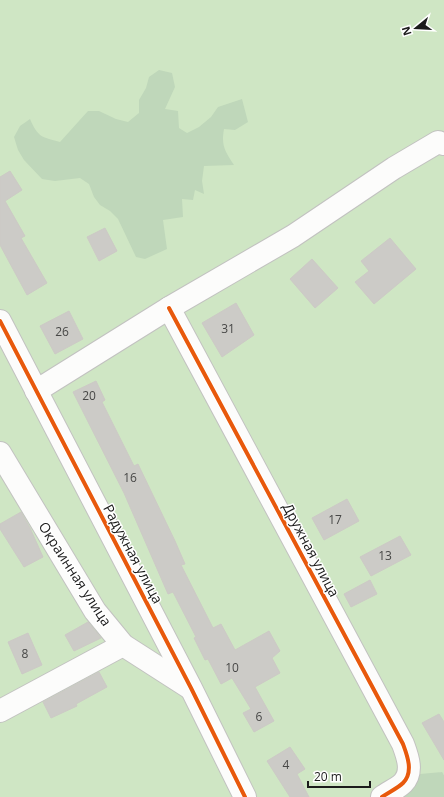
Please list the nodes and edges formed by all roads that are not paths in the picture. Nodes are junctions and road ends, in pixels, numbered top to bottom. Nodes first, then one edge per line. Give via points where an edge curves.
1 (444, 144) edge
2 (169, 308) junction
3 (0, 321) edge
4 (36, 391) junction
5 (0, 453) edge
6 (123, 645) junction
7 (191, 688) junction
8 (0, 711) edge
9 (245, 797) edge
10 (382, 797) edge

1 - 2 street via 438,142 394,168 293,236
2 - 4 street
2 - 10 street, Дружная улица via 403,744 409,759 408,773 404,782
3 - 4 street, Радужная улица
4 - 7 street, Радужная улица
5 - 6 street, Окраинная улица via 95,611
6 - 7 street, Окраинная улица
6 - 8 street
7 - 9 street, Радужная улица

